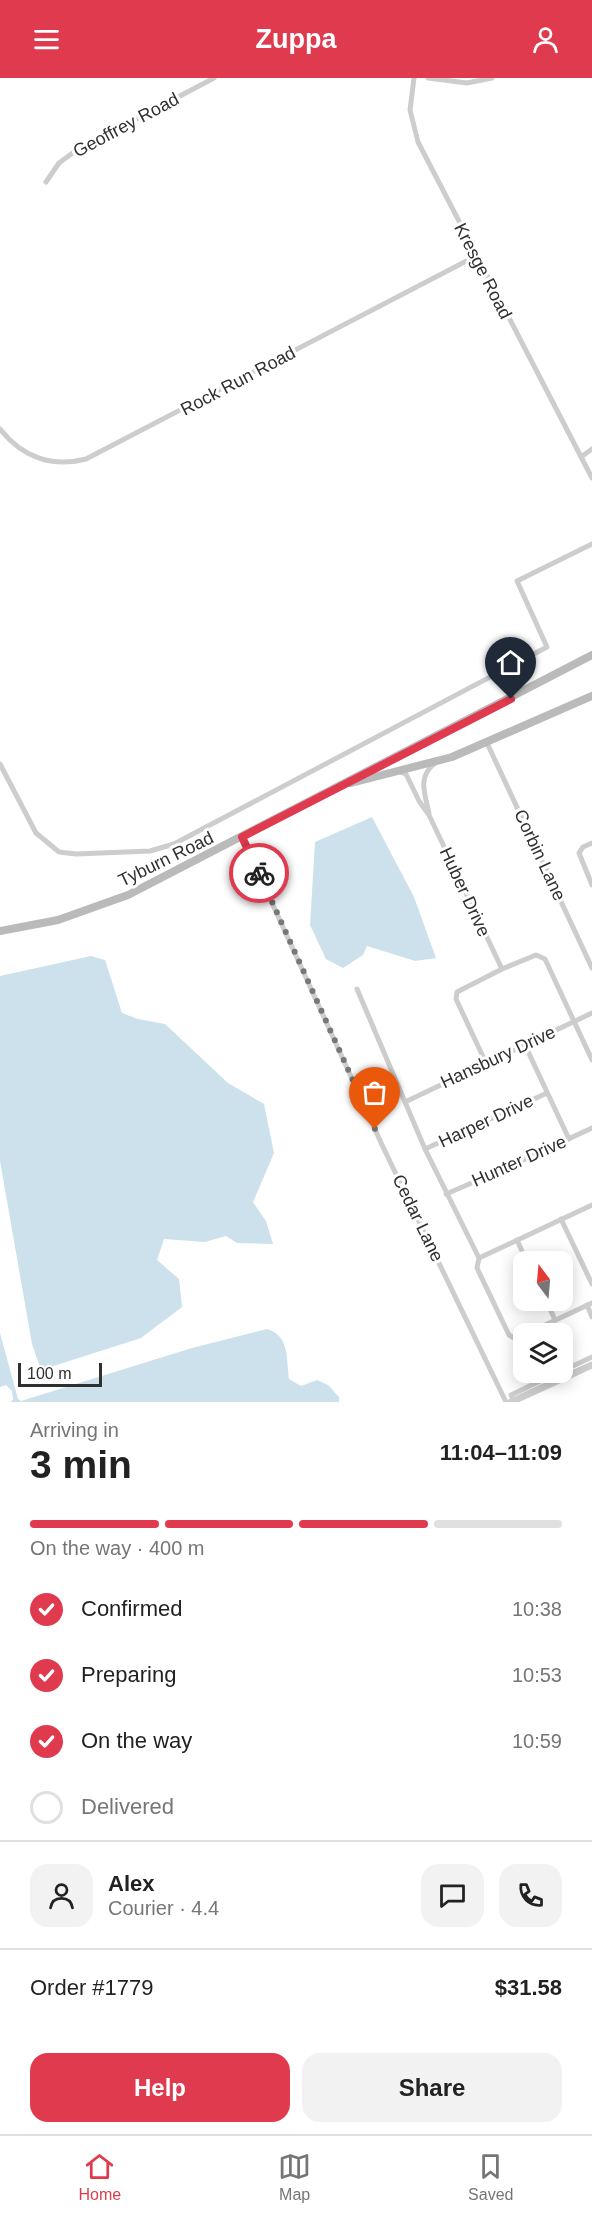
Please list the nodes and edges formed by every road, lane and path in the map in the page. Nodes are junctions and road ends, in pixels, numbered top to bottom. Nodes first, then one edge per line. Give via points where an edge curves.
1 (214, 78) edge
2 (414, 78) edge
3 (428, 78) edge
4 (492, 78) edge
5 (45, 182) dead end
6 (476, 256) junction
7 (0, 429) edge
8 (592, 449) edge
9 (581, 457) junction
10 (592, 478) edge
11 (592, 544) edge
12 (592, 655) edge
13 (592, 696) edge
14 (487, 743) junction
15 (435, 763) junction
16 (0, 764) edge
17 (398, 772) junction
18 (338, 786) junction
19 (429, 814) junction
20 (242, 837) junction
21 (592, 843) edge
22 (592, 885) edge
23 (0, 932) edge
24 (592, 968) edge
25 (502, 969) junction
26 (357, 989) dead end
27 (592, 1013) edge
28 (574, 1022) junction
29 (525, 1045) junction
30 (592, 1060) edge
31 (486, 1063) junction
32 (547, 1093) junction
33 (405, 1102) junction
34 (592, 1128) edge
35 (569, 1139) junction
36 (425, 1149) junction
37 (446, 1194) junction
38 (592, 1205) edge
39 (561, 1220) junction
40 (517, 1240) junction
41 (522, 1251) edge
42 (479, 1258) junction
43 (592, 1284) edge
44 (589, 1304) edge
45 (551, 1311) edge
46 (592, 1317) edge
47 (555, 1320) junction
48 (549, 1323) edge
49 (513, 1337) edge
50 (592, 1357) edge
51 (592, 1365) edge
52 (573, 1366) edge
53 (537, 1383) edge
54 (510, 1402) edge

1 - 5 street, Geoffrey Road via 74,152 59,163
2 - 6 street, Kresge Road via 410,110 413,131
3 - 4 street via 467,83
6 - 7 street, Rock Run Road via 86,459 40,459 20,449
6 - 9 street, Kresge Road
8 - 9 street
9 - 10 street, Kresge Road
11 - 16 street via 517,581 547,647 174,844 155,850 120,852 76,854 54,850 32,827
12 - 18 main road, Tyburn Road
13 - 14 main road
14 - 15 main road
14 - 24 street, Corbin Lane
15 - 17 main road
15 - 19 street, Huber Drive via 423,778
17 - 18 main road
17 - 19 street, Huber Drive via 406,774
18 - 20 main road, Tyburn Road
19 - 25 street, Huber Drive
20 - 23 main road, Tyburn Road via 128,895 58,920
20 - 54 street, Cedar Lane via 383,1147
21 - 22 street via 579,851
25 - 28 street via 542,956
25 - 31 street via 457,992 456,999
26 - 33 street
27 - 28 street, Hansbury Drive
28 - 29 street, Hansbury Drive
28 - 30 street
29 - 31 street, Hansbury Drive
29 - 32 street
31 - 33 street, Hansbury Drive
32 - 35 street
32 - 36 street, Harper Drive
33 - 36 street
34 - 35 street, Hunter Drive
35 - 37 street, Hunter Drive
36 - 37 street
37 - 42 street
38 - 39 street
39 - 40 street
39 - 43 street
40 - 41 street
40 - 42 street
42 - 49 street via 477,1268
44 - 46 street
44 - 47 street
45 - 47 street
47 - 48 street
50 - 52 street
51 - 54 street
53 - 54 street via 511,1395

